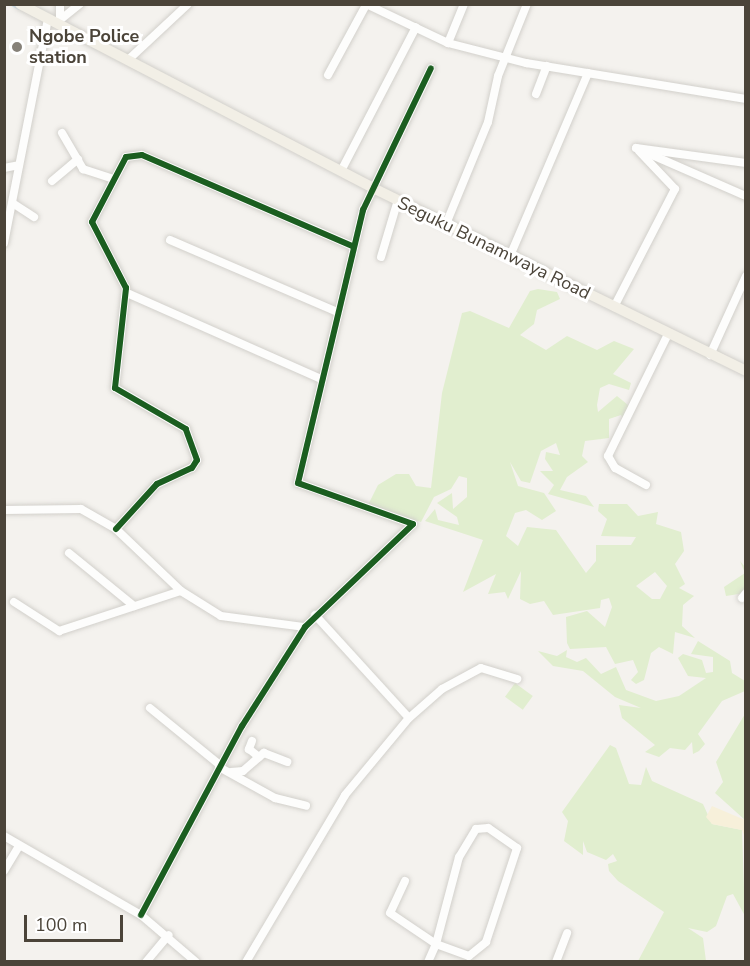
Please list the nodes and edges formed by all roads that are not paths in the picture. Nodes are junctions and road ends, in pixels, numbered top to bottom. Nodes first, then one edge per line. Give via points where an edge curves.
1 (20, 4) edge
2 (60, 4) edge
3 (80, 4) edge
4 (188, 4) edge
5 (366, 4) edge
6 (464, 4) edge
7 (527, 4) edge
8 (48, 19) junction
9 (60, 22) junction
10 (416, 27) junction
11 (448, 43) junction
12 (506, 57) junction
13 (128, 60) junction
14 (547, 66) junction
15 (431, 68) dead end
16 (588, 72) junction
17 (328, 75) dead end
18 (536, 94) dead end
19 (746, 99) edge
20 (62, 133) dead end
21 (636, 148) junction
22 (78, 159) junction
23 (746, 164) edge
24 (19, 165) junction
25 (4, 168) edge
26 (341, 171) junction
27 (114, 179) junction
28 (52, 181) dead end
29 (375, 189) junction
30 (746, 196) edge
31 (398, 200) junction
32 (14, 204) junction
33 (34, 217) dead end
34 (446, 224) junction
35 (171, 240) dead end
36 (4, 243) edge
37 (352, 246) junction
38 (510, 256) junction
39 (381, 257) dead end
40 (746, 276) edge
41 (127, 294) junction
42 (614, 307) junction
43 (335, 311) junction
44 (668, 334) junction
45 (710, 355) junction
46 (746, 371) edge
47 (321, 379) junction
48 (646, 485) dead end
49 (4, 510) edge
50 (116, 529) junction
51 (69, 554) dead end
52 (181, 591) junction
53 (14, 602) dead end
54 (134, 606) junction
55 (315, 615) junction
56 (305, 627) junction
57 (517, 679) dead end
58 (150, 708) dead end
59 (409, 718) junction
60 (252, 741) dead end
61 (259, 757) junction
62 (287, 762) dead end
63 (221, 768) junction
64 (306, 806) dead end
65 (4, 836) edge
66 (19, 846) junction
67 (4, 871) edge
68 (405, 881) dead end
69 (141, 915) junction
70 (567, 933) dead end
71 (169, 936) junction
72 (436, 944) junction
73 (146, 962) edge
74 (196, 962) edge
75 (246, 962) edge
76 (428, 962) edge
77 (556, 962) edge

1 - 8 main road, Seguku Bunamwaya Road
2 - 9 street
3 - 9 street
4 - 13 street
5 - 10 street
5 - 17 street
6 - 11 street
7 - 12 street
8 - 9 main road, Seguku Bunamwaya Road
8 - 24 street
9 - 13 main road, Seguku Bunamwaya Road
10 - 11 street
10 - 26 street
11 - 12 street
12 - 14 street
12 - 34 street via 488,122
13 - 26 main road, Seguku Bunamwaya Road
14 - 16 street
14 - 18 street
15 - 29 street
16 - 19 street
16 - 38 street
20 - 22 street
21 - 23 street
21 - 30 street
21 - 42 street via 675,189
22 - 27 street via 87,172
22 - 28 street
24 - 25 street
24 - 32 street
26 - 29 main road, Seguku Bunamwaya Road
27 - 37 street via 126,157 142,155
27 - 41 street via 93,228
29 - 31 main road, Seguku Bunamwaya Road
29 - 37 street
31 - 34 main road, Seguku Bunamwaya Road
31 - 39 street
32 - 33 street
32 - 36 street
34 - 38 main road, Seguku Bunamwaya Road
35 - 43 street
37 - 43 street
38 - 42 main road, Seguku Bunamwaya Road
40 - 45 street
41 - 47 street
41 - 50 street via 115,388 186,429 196,460 192,468 157,484
42 - 44 main road, Seguku Bunamwaya Road
43 - 47 street
44 - 45 main road, Seguku Bunamwaya Road
44 - 48 street via 608,456 615,468
45 - 46 main road, Seguku Bunamwaya Road
47 - 55 street via 298,484 376,507 413,524
49 - 50 street via 70,507
50 - 52 street
51 - 54 street
52 - 54 street
52 - 56 street via 227,618
53 - 54 street via 59,631
55 - 56 street
55 - 59 street
56 - 63 street
57 - 59 street via 481,668 442,689
58 - 63 street
59 - 75 street via 345,795
60 - 61 street via 249,749
61 - 62 street via 264,753
61 - 63 street via 243,771
63 - 64 street via 275,798
63 - 69 street
65 - 66 street
66 - 67 street
66 - 69 street
68 - 72 street via 389,911
69 - 71 street
70 - 77 street
71 - 73 street
71 - 74 street
72 - 72 street via 459,857 476,829 488,828 514,843 517,853 484,946 466,956
72 - 76 street

